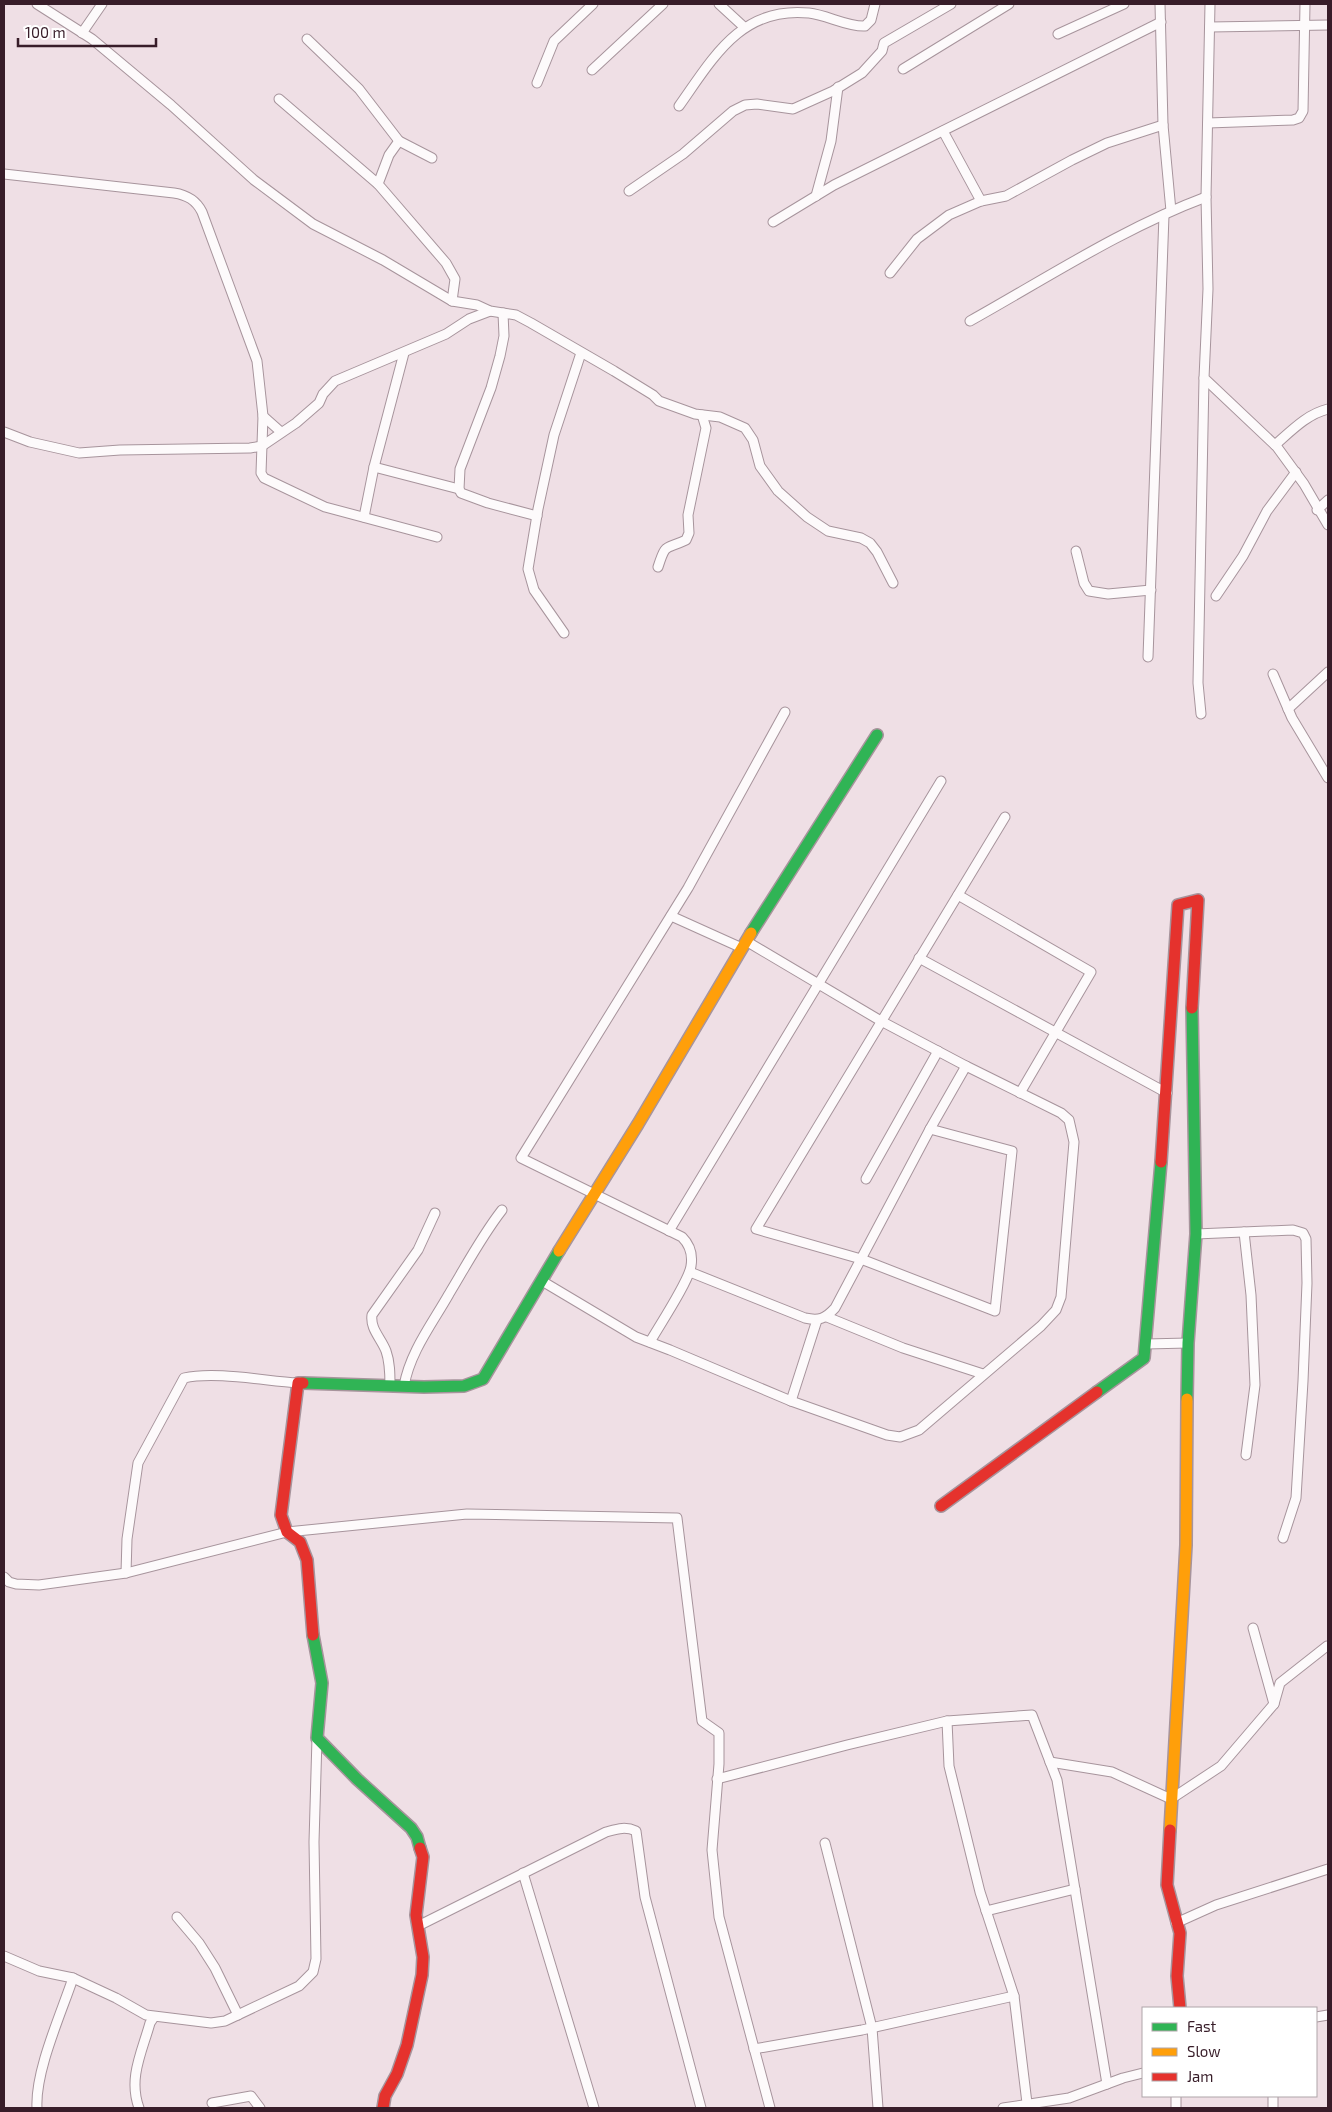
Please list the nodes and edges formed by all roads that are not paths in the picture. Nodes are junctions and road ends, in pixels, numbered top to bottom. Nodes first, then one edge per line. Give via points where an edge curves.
1 (37, 4) edge
2 (102, 4) edge
3 (593, 4) edge
4 (663, 4) edge
5 (719, 4) edge
6 (875, 4) edge
7 (951, 4) edge
8 (1009, 4) edge
9 (1124, 4) edge
10 (1160, 4) edge
11 (1210, 4) edge
12 (1305, 4) edge
13 (1161, 22) junction
14 (1328, 25) edge
15 (1305, 26) junction
16 (744, 27) junction
17 (1210, 27) junction
18 (82, 32) junction
19 (1058, 34) dead end
20 (307, 39) dead end
21 (903, 69) dead end
22 (592, 70) dead end
23 (537, 83) dead end
24 (838, 88) junction
25 (279, 99) dead end
26 (679, 106) dead end
27 (1208, 123) junction
28 (1163, 125) junction
29 (943, 130) junction
30 (399, 141) junction
31 (432, 158) dead end
32 (4, 174) edge
33 (378, 184) junction
34 (629, 191) dead end
35 (816, 196) junction
36 (1206, 197) junction
37 (981, 201) junction
38 (1167, 213) junction
39 (774, 222) dead end
40 (890, 273) dead end
41 (452, 300) junction
42 (490, 311) junction
43 (503, 313) junction
44 (970, 321) dead end
45 (404, 353) junction
46 (581, 353) junction
47 (1204, 378) junction
48 (1328, 409) edge
49 (702, 415) junction
50 (263, 416) junction
51 (4, 432) edge
52 (281, 432) junction
53 (1275, 445) junction
54 (262, 446) junction
55 (374, 467) junction
56 (1296, 472) junction
57 (459, 490) junction
58 (1328, 500) edge
59 (1318, 510) junction
60 (537, 516) junction
61 (364, 517) junction
62 (1328, 525) edge
63 (437, 537) dead end
64 (1076, 551) dead end
65 (658, 567) dead end
66 (893, 583) dead end
67 (1150, 590) junction
68 (1216, 596) dead end
69 (564, 633) dead end
70 (1148, 657) dead end
71 (1328, 672) edge
72 (1272, 674) dead end
73 (1288, 709) junction
74 (786, 712) dead end
75 (1201, 714) dead end
76 (876, 735) dead end
77 (1328, 778) edge
78 (941, 781) dead end
79 (1006, 817) dead end
80 (958, 894) junction
81 (671, 916) junction
82 (744, 945) junction
83 (920, 958) junction
84 (818, 984) junction
85 (881, 1021) junction
86 (1057, 1032) junction
87 (938, 1051) junction
88 (966, 1066) junction
89 (1020, 1092) junction
90 (1167, 1093) junction
91 (930, 1129) junction
92 (866, 1179) dead end
93 (595, 1193) junction
94 (502, 1210) dead end
95 (435, 1213) dead end
96 (669, 1231) junction
97 (1244, 1232) junction
98 (1196, 1234) junction
99 (861, 1259) junction
100 (690, 1272) junction
101 (542, 1281) junction
102 (827, 1317) junction
103 (818, 1320) junction
104 (650, 1342) junction
105 (1188, 1343) junction
106 (1146, 1344) junction
107 (983, 1374) junction
108 (298, 1383) junction
109 (390, 1386) junction
110 (404, 1386) junction
111 (791, 1401) junction
112 (1246, 1455) dead end
113 (941, 1506) dead end
114 (287, 1532) junction
115 (1284, 1538) dead end
116 (126, 1573) junction
117 (4, 1577) edge
118 (1253, 1628) dead end
119 (1328, 1646) edge
120 (1274, 1704) junction
121 (947, 1722) junction
122 (317, 1738) junction
123 (1050, 1762) junction
124 (718, 1779) junction
125 (1171, 1799) junction
126 (825, 1843) dead end
127 (1328, 1869) edge
128 (523, 1873) junction
129 (1075, 1889) junction
130 (986, 1912) junction
131 (177, 1917) dead end
132 (1176, 1923) junction
133 (418, 1926) junction
134 (4, 1956) edge
135 (74, 1978) junction
136 (1014, 1996) junction
137 (1180, 2007) edge
138 (238, 2014) junction
139 (154, 2017) junction
140 (872, 2028) junction
141 (754, 2049) junction
142 (1142, 2073) edge
143 (1107, 2084) junction
144 (212, 2103) dead end
145 (1027, 2103) junction
146 (37, 2108) edge
147 (138, 2108) edge
148 (260, 2108) edge
149 (383, 2108) edge
150 (594, 2108) edge
151 (702, 2108) edge
152 (770, 2108) edge
153 (878, 2108) edge
154 (1003, 2108) edge

1 - 18 street
2 - 18 street
3 - 23 street via 554,41
4 - 22 street
5 - 16 street
6 - 16 street via 871,20 865,26 824,15 793,12
7 - 24 street via 884,43 882,51 862,73
8 - 21 street
9 - 19 street
10 - 13 street
11 - 17 street
12 - 15 street
13 - 28 street
13 - 29 street
14 - 15 street
15 - 17 street
15 - 27 street via 1303,111 1299,118
16 - 26 street via 720,48
17 - 27 street
18 - 41 street via 171,105 254,180 313,224
20 - 30 street via 359,90
24 - 34 street via 793,109 745,105
24 - 35 street via 831,141
25 - 33 street
27 - 36 street
28 - 37 street via 1107,143 1006,196
28 - 38 street
29 - 35 street
29 - 37 street
30 - 31 street
30 - 33 street via 389,155
32 - 50 street via 184,195 198,205 257,361
33 - 41 street via 446,263 455,278
35 - 39 street
36 - 38 street
36 - 47 street via 1208,289
37 - 40 street via 949,215 917,239
38 - 44 street via 1112,240
38 - 67 street
41 - 42 street
42 - 43 street
42 - 45 street via 469,318 446,334
43 - 46 street via 524,319
43 - 57 street via 504,336 500,356 460,469
45 - 52 street via 335,381 308,414
45 - 55 street
46 - 49 street via 659,401
46 - 60 street via 554,435
47 - 53 street
47 - 75 street via 1198,683
48 - 53 street via 1302,422
49 - 65 street via 706,428 688,515 689,533 686,540 664,550
49 - 66 street via 720,417 745,428 760,466 778,490 828,531 870,543
50 - 52 street
50 - 54 street
51 - 54 street via 30,442 79,453
52 - 54 street
53 - 56 street
54 - 61 street via 261,473 264,478 325,507
55 - 57 street
55 - 61 street
56 - 59 street
56 - 68 street via 1267,511 1243,556
57 - 60 street via 488,503
58 - 59 street
59 - 62 street
60 - 69 street via 528,569 530,578 544,606
61 - 63 street
64 - 67 street via 1089,591 1108,594
67 - 70 street
71 - 73 street
72 - 73 street
73 - 77 street
74 - 81 street
76 - 82 street
78 - 84 street
79 - 80 street
80 - 83 street
80 - 86 street via 1091,972
81 - 82 street
81 - 93 street via 521,1158
82 - 84 street
82 - 93 street
83 - 85 street
83 - 86 street
84 - 85 street
84 - 96 street
85 - 87 street
85 - 99 street via 756,1229
86 - 89 street
86 - 90 street
87 - 88 street
87 - 92 street
88 - 89 street
88 - 91 street
89 - 107 street via 1061,1113 1069,1120 1072,1129 1074,1142 1063,1282 1050,1318
90 - 98 street via 1178,905 1198,900 1192,1002
90 - 106 street
91 - 99 street
91 - 99 street via 1012,1151 994,1311
93 - 96 street
93 - 101 street
94 - 110 street via 419,1343
95 - 109 street via 418,1250 372,1315 372,1327 388,1358
96 - 100 street via 688,1244 692,1253
97 - 98 street
97 - 112 street via 1255,1385
97 - 115 street via 1293,1230 1303,1233 1306,1239 1307,1283 1296,1498
98 - 105 street
99 - 102 street
100 - 103 street via 794,1314
100 - 104 street
101 - 104 street via 636,1338
101 - 110 street via 484,1379 464,1386
102 - 103 street
102 - 107 street via 903,1348
103 - 111 street
104 - 111 street
105 - 106 street
105 - 125 street via 1186,1545
106 - 113 street via 1144,1358
107 - 111 street via 919,1430 900,1437
108 - 109 street
108 - 114 street via 282,1496 281,1514
108 - 116 street via 221,1377 184,1378 138,1463 127,1539
109 - 110 street
114 - 116 street
114 - 122 street via 300,1542 307,1560 314,1640 322,1683
114 - 124 street via 467,1514 677,1518 702,1722 719,1733
116 - 117 street via 39,1585 16,1584
118 - 120 street
119 - 120 street via 1280,1683
120 - 125 street via 1221,1766
121 - 123 street via 1032,1715
121 - 124 street via 847,1744
121 - 130 street via 949,1766
122 - 133 street via 418,1837 423,1870 417,1909
122 - 138 street via 314,1842 316,1959 313,1972 299,1986
123 - 125 street via 1112,1772
123 - 129 street via 1057,1780
124 - 141 street via 712,1850 719,1917
125 - 132 street via 1167,1885
126 - 140 street
127 - 132 street via 1216,1905
128 - 133 street
128 - 150 street
128 - 151 street via 606,1832 628,1828 636,1831 645,1897
129 - 130 street
129 - 143 street
130 - 136 street
131 - 138 street via 215,1968
132 - 137 street via 1180,1934 1177,1976
133 - 149 street via 422,1975 407,2045
134 - 135 street via 39,1970
135 - 139 street
135 - 146 street via 44,2065
136 - 140 street
136 - 145 street
138 - 139 street via 225,2021 211,2023
139 - 147 street via 134,2077
140 - 141 street
140 - 153 street
141 - 152 street
142 - 143 street
143 - 145 street via 1069,2098
144 - 148 street via 252,2096
145 - 154 street

